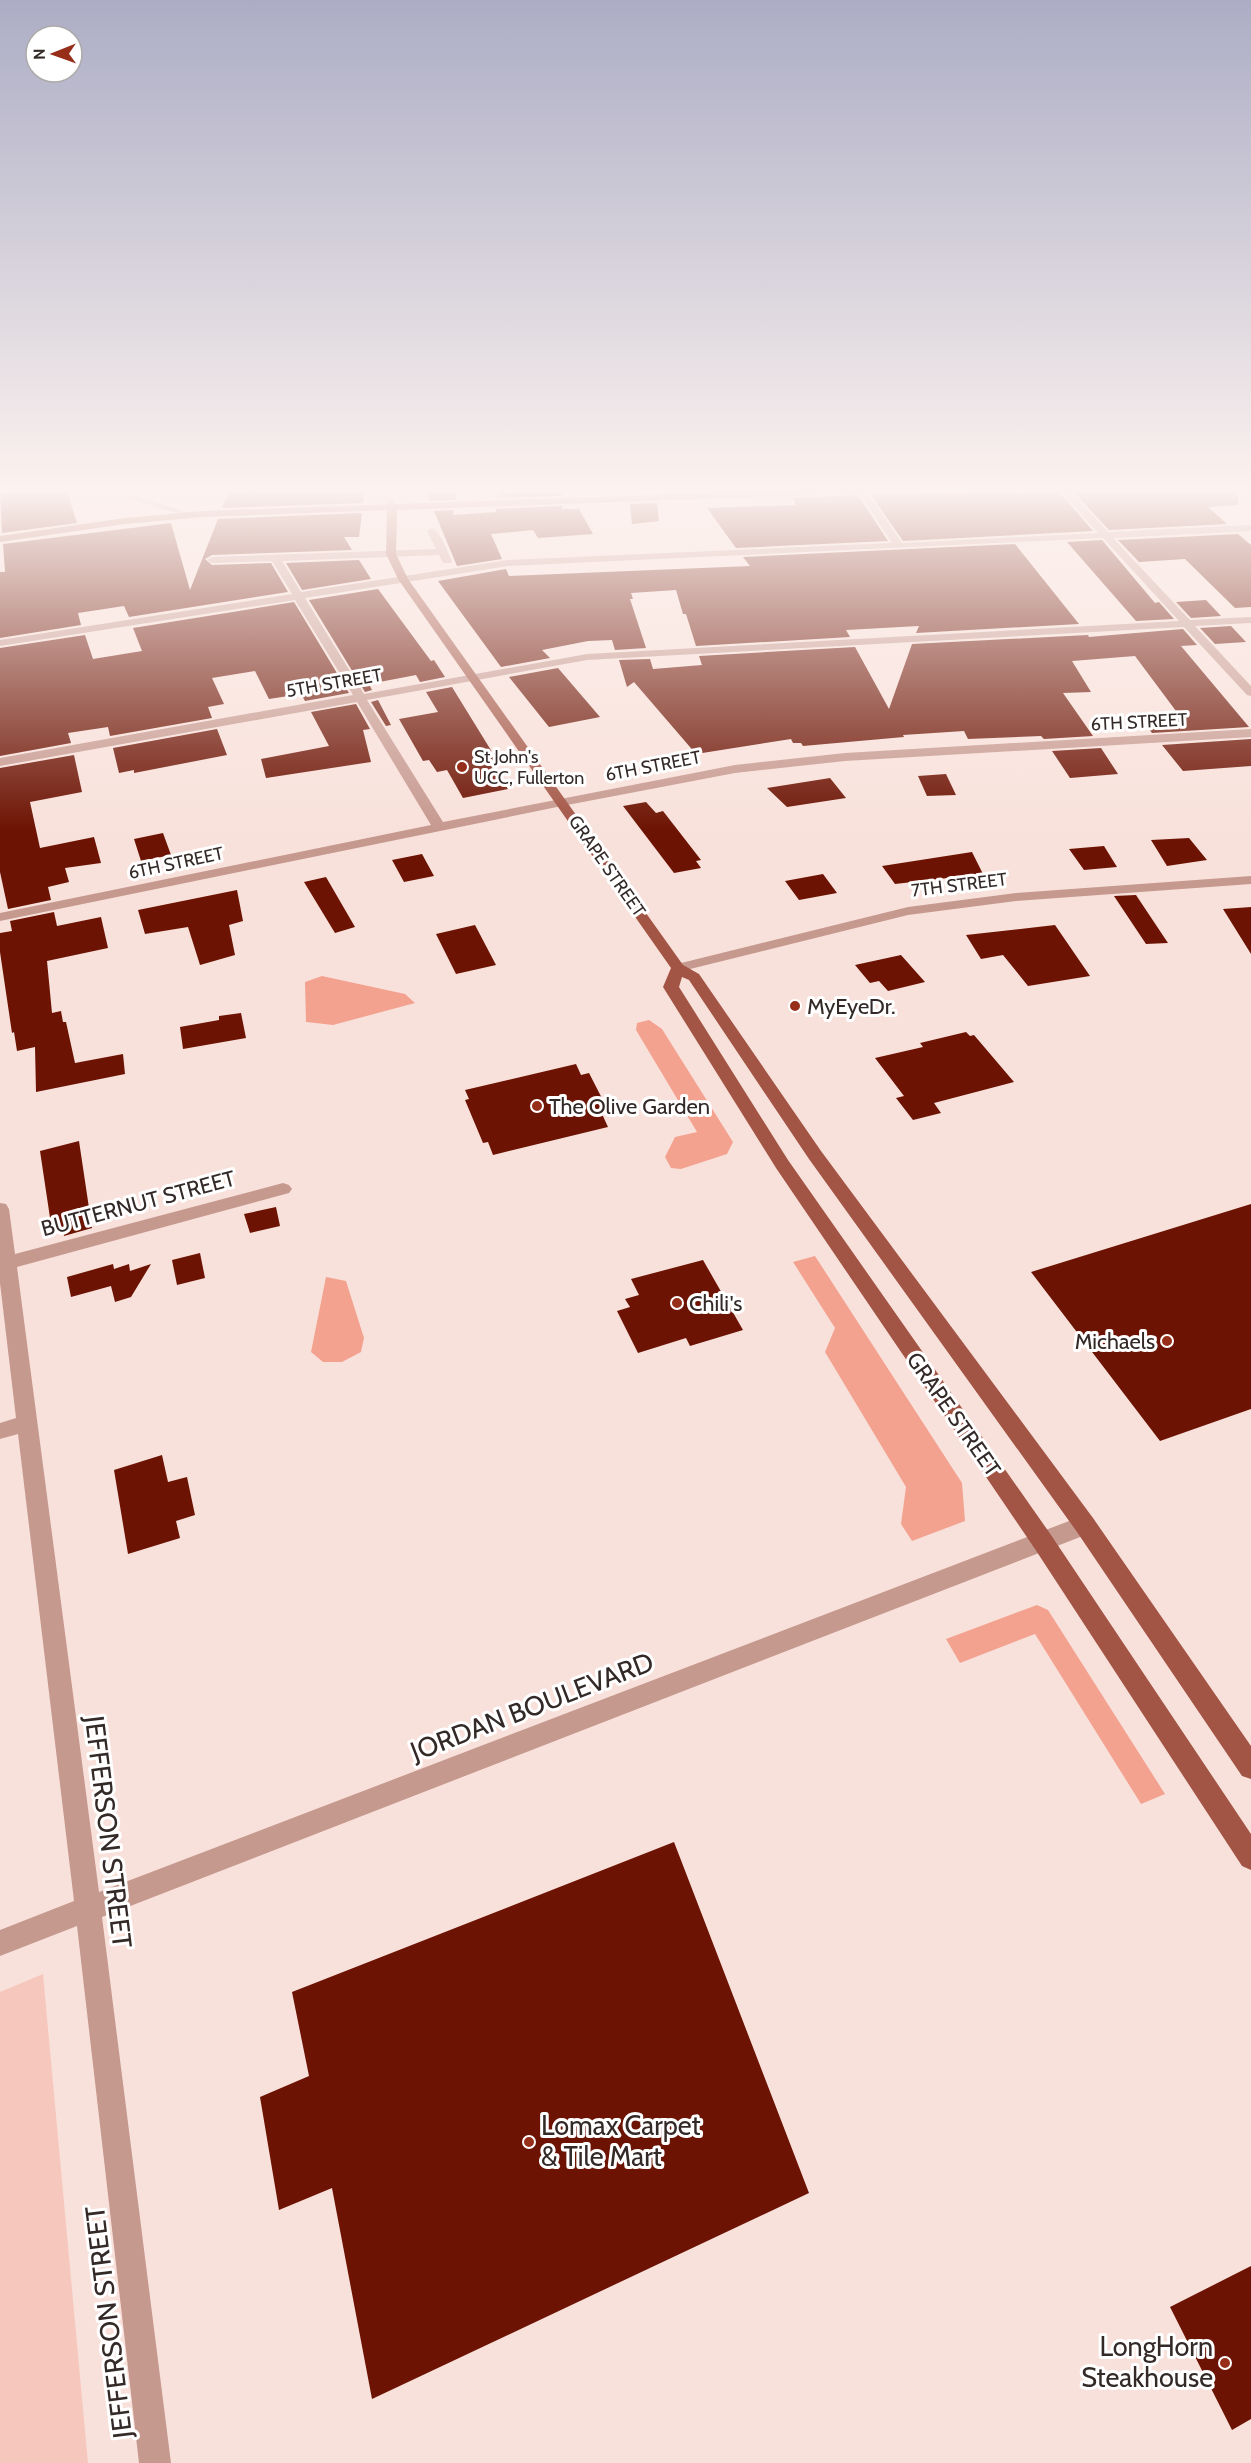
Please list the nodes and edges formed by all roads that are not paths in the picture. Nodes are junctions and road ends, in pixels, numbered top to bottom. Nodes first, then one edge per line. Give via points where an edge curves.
1 (248, 603) edge
2 (302, 603) edge
3 (420, 603) edge
4 (1169, 603) edge
5 (1251, 620) edge
6 (1187, 623) junction
7 (0, 643) edge
8 (474, 677) junction
9 (1251, 693) edge
10 (360, 697) junction
11 (1251, 733) edge
12 (0, 762) edge
13 (562, 802) junction
14 (439, 827) junction
15 (1251, 880) edge
16 (0, 917) edge
17 (678, 968) junction
18 (283, 1189) dead end
19 (0, 1209) edge
20 (6, 1263) junction
21 (26, 1423) junction
22 (0, 1431) edge
23 (1085, 1525) junction
24 (1043, 1542) junction
25 (1251, 1767) edge
26 (1251, 1857) edge
27 (88, 1909) junction
28 (0, 1943) edge
29 (155, 2463) edge

1 - 7 street
2 - 10 street
3 - 8 main road, GRAPE STREET
4 - 6 street
5 - 6 street, 5TH STREET
6 - 8 street, 5TH STREET via 587,657
6 - 9 street
8 - 10 street, 5TH STREET
8 - 13 main road, GRAPE STREET
10 - 12 street, 5TH STREET
10 - 14 street
11 - 13 street, 6TH STREET via 845,757 698,775
13 - 14 street, 6TH STREET
13 - 17 main road, GRAPE STREET
14 - 16 street, 6TH STREET
15 - 17 street, 7TH STREET via 1016,897 908,911
17 - 23 main road, GRAPE STREET via 694,977 815,1155
17 - 24 main road, GRAPE STREET via 671,987 782,1164
18 - 20 street, BUTTERNUT STREET
19 - 20 street, JEFFERSON STREET
20 - 21 street, JEFFERSON STREET
21 - 22 street
21 - 27 street, JEFFERSON STREET
23 - 24 street, JORDAN BOULEVARD
23 - 25 main road, GRAPE STREET
24 - 26 main road, GRAPE STREET
24 - 27 street, JORDAN BOULEVARD
27 - 28 street, JORDAN BOULEVARD
27 - 29 street, JEFFERSON STREET

